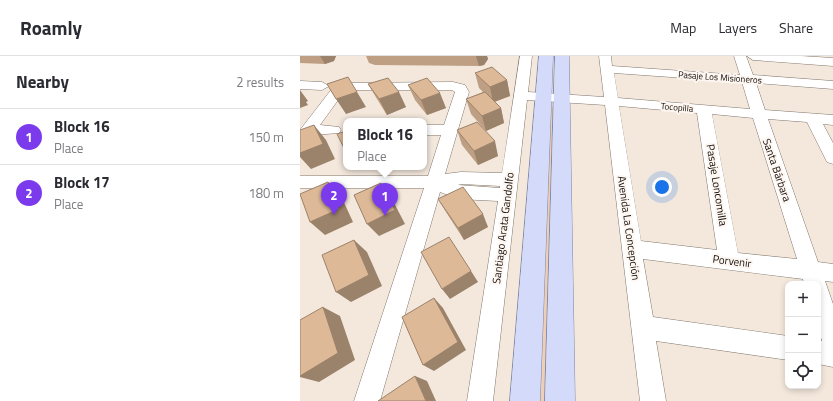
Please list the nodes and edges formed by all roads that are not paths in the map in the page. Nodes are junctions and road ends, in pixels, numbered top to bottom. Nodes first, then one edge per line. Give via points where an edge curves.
1 (526, 56) edge
2 (546, 56) edge
3 (562, 56) edge
4 (740, 56) edge
5 (753, 56) edge
6 (606, 62) edge
7 (833, 62) edge
8 (747, 79) junction
9 (300, 85) edge
10 (833, 85) edge
11 (322, 86) dead end
12 (520, 96) junction
13 (553, 97) junction
14 (611, 102) junction
15 (704, 110) junction
16 (759, 114) junction
17 (813, 119) junction
18 (833, 120) edge
19 (334, 130) dead end
20 (427, 130) edge
21 (451, 130) junction
22 (304, 136) edge
23 (833, 158) edge
24 (300, 182) edge
25 (435, 182) junction
26 (508, 187) junction
27 (632, 249) junction
28 (729, 261) junction
29 (833, 273) edge
30 (813, 277) edge
31 (821, 301) edge
32 (643, 327) junction
33 (833, 338) edge
34 (785, 348) edge
35 (821, 353) edge
36 (833, 355) edge
37 (367, 401) edge
38 (480, 401) edge
39 (525, 401) edge
40 (560, 401) edge
41 (653, 401) edge

1 - 12 street, Santiago Arata Gandolfo
2 - 13 main road
3 - 13 main road
4 - 8 street, Santa Bárbara
5 - 7 street
6 - 8 street, Pasaje Los Misioneros
6 - 14 street, Avenida La Concepción
8 - 10 street, Pasaje Los Misioneros
8 - 16 street, Santa Bárbara
9 - 11 street
12 - 13 street, Tocopilla
12 - 26 street, Santiago Arata Gandolfo
13 - 14 street, Tocopilla
13 - 39 main road
13 - 40 main road
14 - 15 street, Tocopilla
14 - 27 street, Avenida La Concepción
15 - 16 street, Tocopilla
15 - 28 street, Pasaje Loncomilla
16 - 17 street, Tocopilla
16 - 30 street, Santa Bárbara
17 - 18 street, Tocopilla
17 - 23 street
19 - 22 street
20 - 21 street
21 - 22 street via 462,92 460,88 350,86 336,92
21 - 25 street
24 - 25 street
25 - 26 street via 458,192
25 - 37 street
26 - 38 street, Santiago Arata Gandolfo
27 - 28 street, Porvenir
27 - 32 street, Avenida La Concepción
28 - 30 street, Porvenir
29 - 30 street, Porvenir
31 - 33 street
32 - 34 street
32 - 41 street, Avenida La Concepción
35 - 36 street

